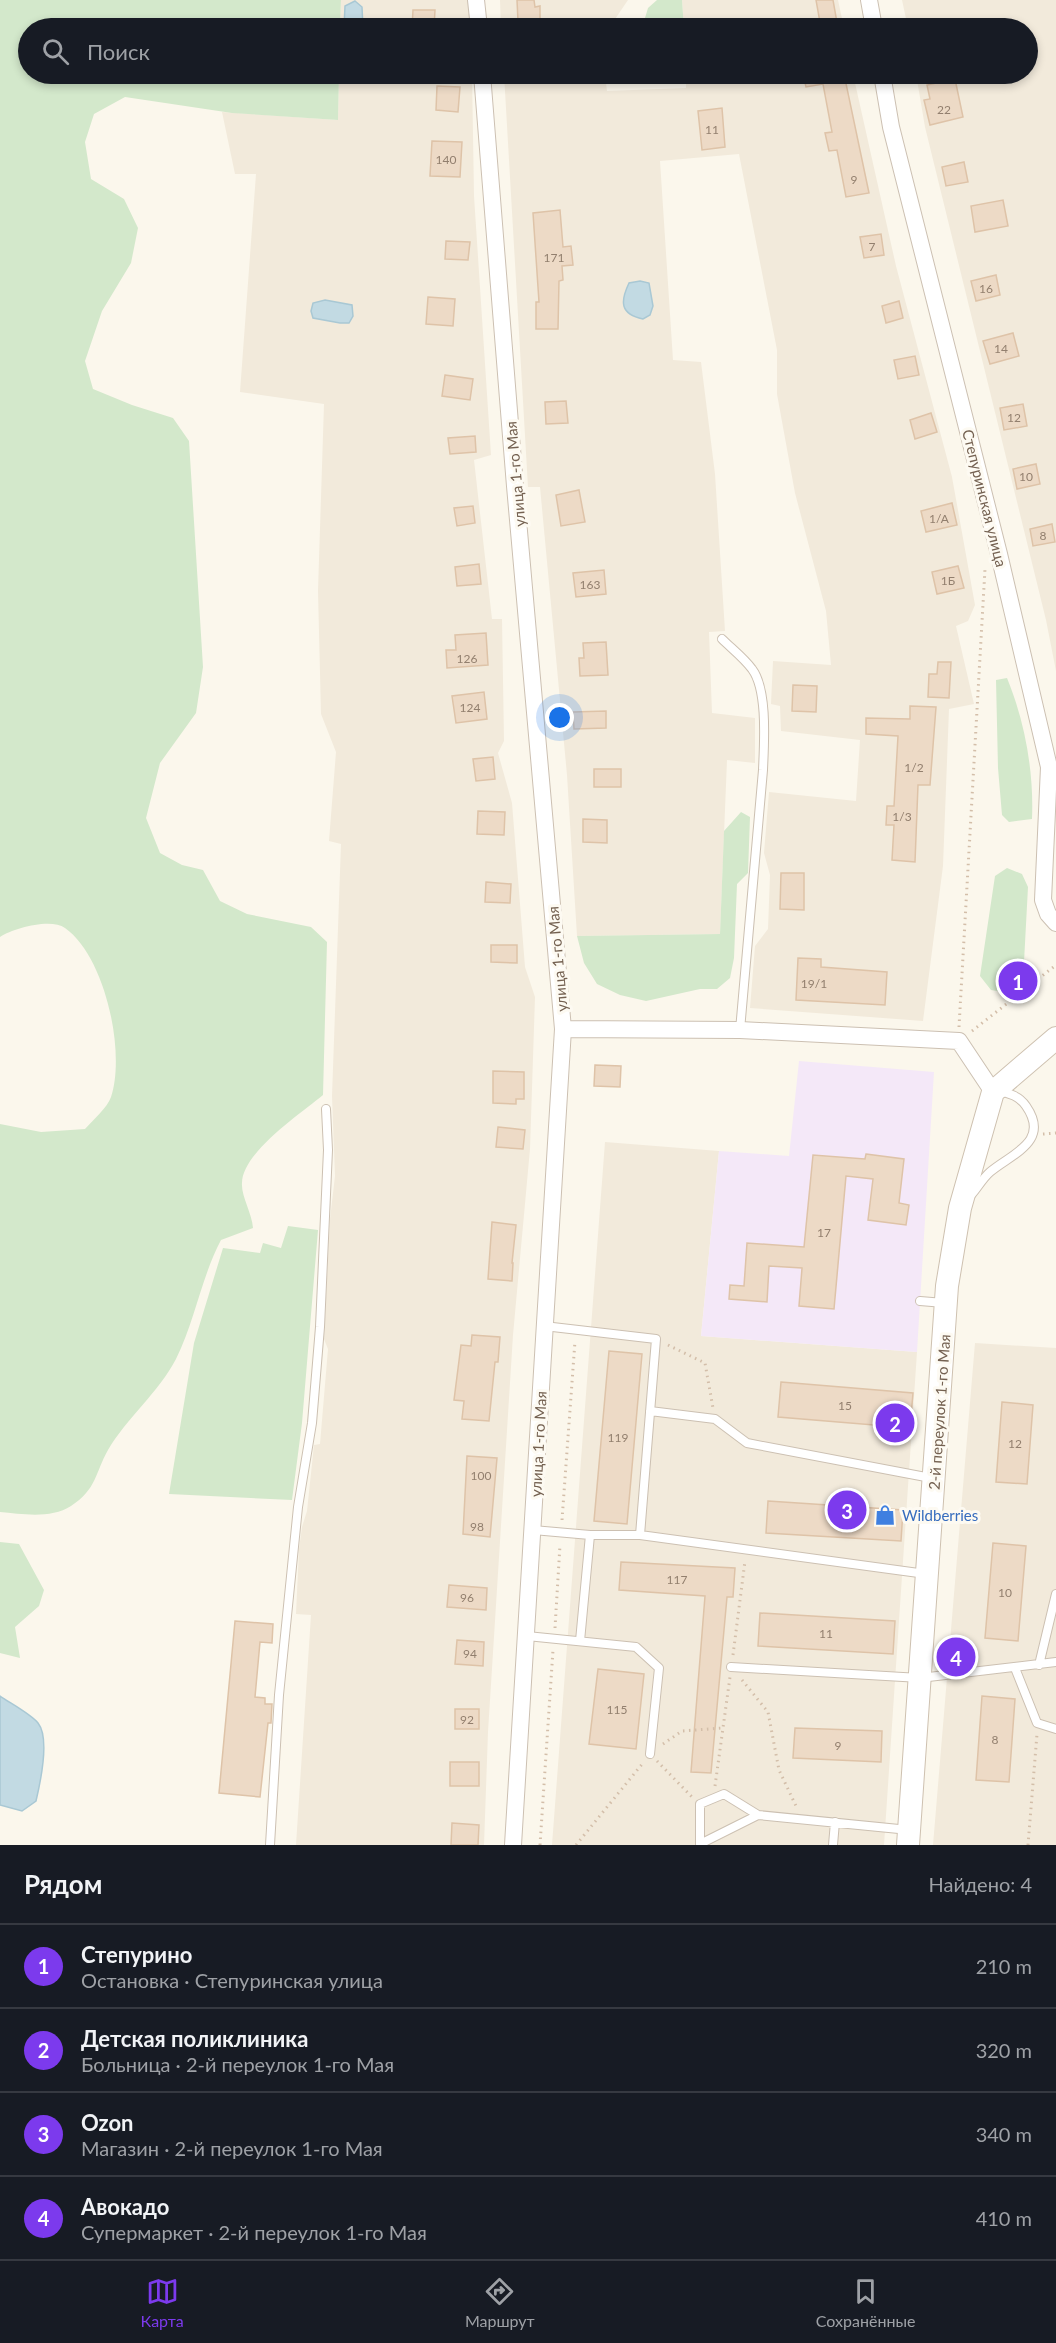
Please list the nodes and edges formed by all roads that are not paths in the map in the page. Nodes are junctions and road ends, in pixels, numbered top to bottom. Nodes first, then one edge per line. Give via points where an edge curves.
1 (476, 0) edge
2 (870, 0) edge
3 (478, 18) edge
4 (873, 18) edge
5 (483, 84) edge
6 (884, 84) edge
7 (722, 639) dead end
8 (1056, 923) edge
9 (563, 1029) junction
10 (740, 1030) junction
11 (1056, 1038) edge
12 (993, 1092) junction
13 (326, 1108) dead end
14 (960, 1208) junction
15 (920, 1301) dead end
16 (946, 1303) junction
17 (544, 1326) junction
18 (650, 1411) junction
19 (934, 1479) junction
20 (533, 1530) junction
21 (590, 1535) junction
22 (640, 1536) junction
23 (927, 1574) junction
24 (1056, 1594) edge
25 (527, 1636) junction
26 (580, 1641) junction
27 (1056, 1662) edge
28 (1039, 1665) junction
29 (731, 1667) road end
30 (1015, 1668) junction
31 (1056, 1669) edge
32 (920, 1678) junction
33 (1056, 1729) edge
34 (650, 1754) road end
35 (758, 1815) junction
36 (835, 1822) junction
37 (909, 1838) edge
38 (270, 1845) edge
39 (513, 1845) edge
40 (833, 1845) edge

1 - 3 street
2 - 4 street
5 - 9 street, улица 1-го Мая
6 - 8 street, Степуринская улица via 1049,767 1043,900
7 - 10 lane via 753,669 762,697 764,727
9 - 10 street
9 - 17 street, улица 1-го Мая
10 - 12 street via 958,1041
11 - 12 street
12 - 14 street, 2-й переулок 1-го Мая
12 - 14 lane via 1005,1092 1024,1103 1033,1123 1032,1135 1028,1145 989,1173
13 - 38 lane via 328,1150 320,1327 312,1423 297,1507
14 - 16 street, 2-й переулок 1-го Мая
15 - 16 lane
16 - 19 street, 2-й переулок 1-го Мая
17 - 18 lane via 656,1339
17 - 20 street, улица 1-го Мая
18 - 19 lane via 715,1419 747,1443
18 - 22 lane
19 - 23 street, 2-й переулок 1-го Мая
20 - 21 lane
20 - 25 street, улица 1-го Мая
21 - 22 lane
21 - 26 lane
22 - 23 lane
23 - 32 street, 2-й переулок 1-го Мая
24 - 28 lane
25 - 26 lane
25 - 39 street, улица 1-го Мая
26 - 34 lane via 636,1647 659,1668
27 - 28 lane
28 - 30 lane
28 - 31 lane
29 - 32 lane
30 - 32 lane
30 - 33 lane via 1037,1723
32 - 37 street, 2-й переулок 1-го Мая
35 - 35 lane via 724,1794 700,1804 700,1844
35 - 36 lane
36 - 37 lane
36 - 40 lane

